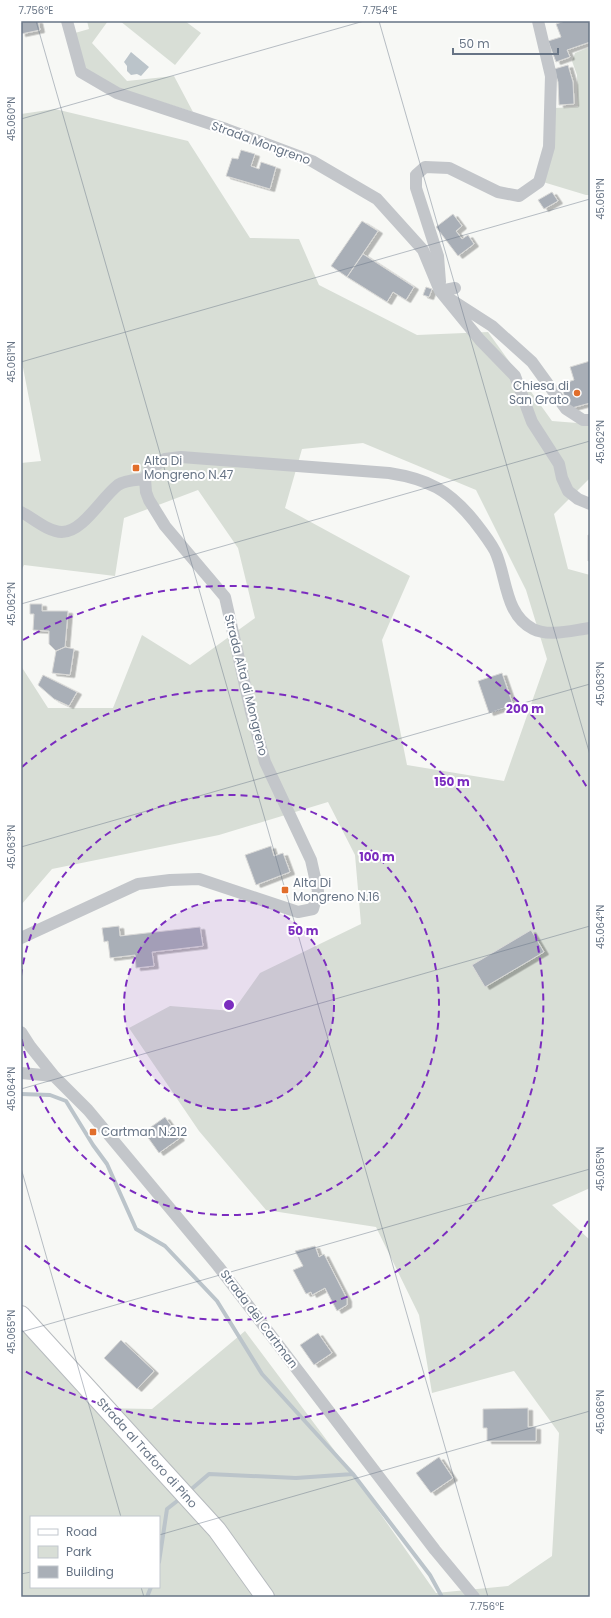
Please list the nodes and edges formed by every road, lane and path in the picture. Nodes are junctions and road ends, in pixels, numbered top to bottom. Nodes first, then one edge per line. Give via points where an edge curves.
1 (67, 21) edge
2 (538, 21) edge
3 (456, 288) dead end
4 (442, 293) junction
5 (590, 420) edge
6 (145, 479) junction
7 (590, 504) edge
8 (21, 512) edge
9 (590, 628) edge
10 (21, 938) edge
11 (21, 1032) edge
12 (21, 1073) edge
13 (54, 1076) junction
14 (21, 1315) edge
15 (265, 1597) edge
16 (474, 1597) edge

1 - 4 street, Strada Mongreno via 81,72 117,93 312,161 377,199 423,250
2 - 4 street via 551,76 549,148 539,182 519,196 498,192 449,168 425,167 416,175 416,188 438,256
3 - 4 street
4 - 5 street via 492,326 532,362 566,409 583,420
4 - 7 street, Strada Mongreno via 480,340 515,376 532,422 559,464 568,491
6 - 8 street via 119,484 73,530 52,530
6 - 9 street via 157,463 165,459 182,457 411,476 447,493 464,508 481,530 495,552 513,608 522,621 532,629 542,632
6 - 10 street, Strada Alta di Mongreno via 149,500 165,526 225,597 265,762 311,860 318,891 313,910 298,912 199,879 170,880 138,884
11 - 13 street
12 - 13 street
13 - 16 street, Strada del Cartman via 88,1110 218,1266 435,1550
14 - 15 main road, Strada al Traforo di Pino via 217,1530

